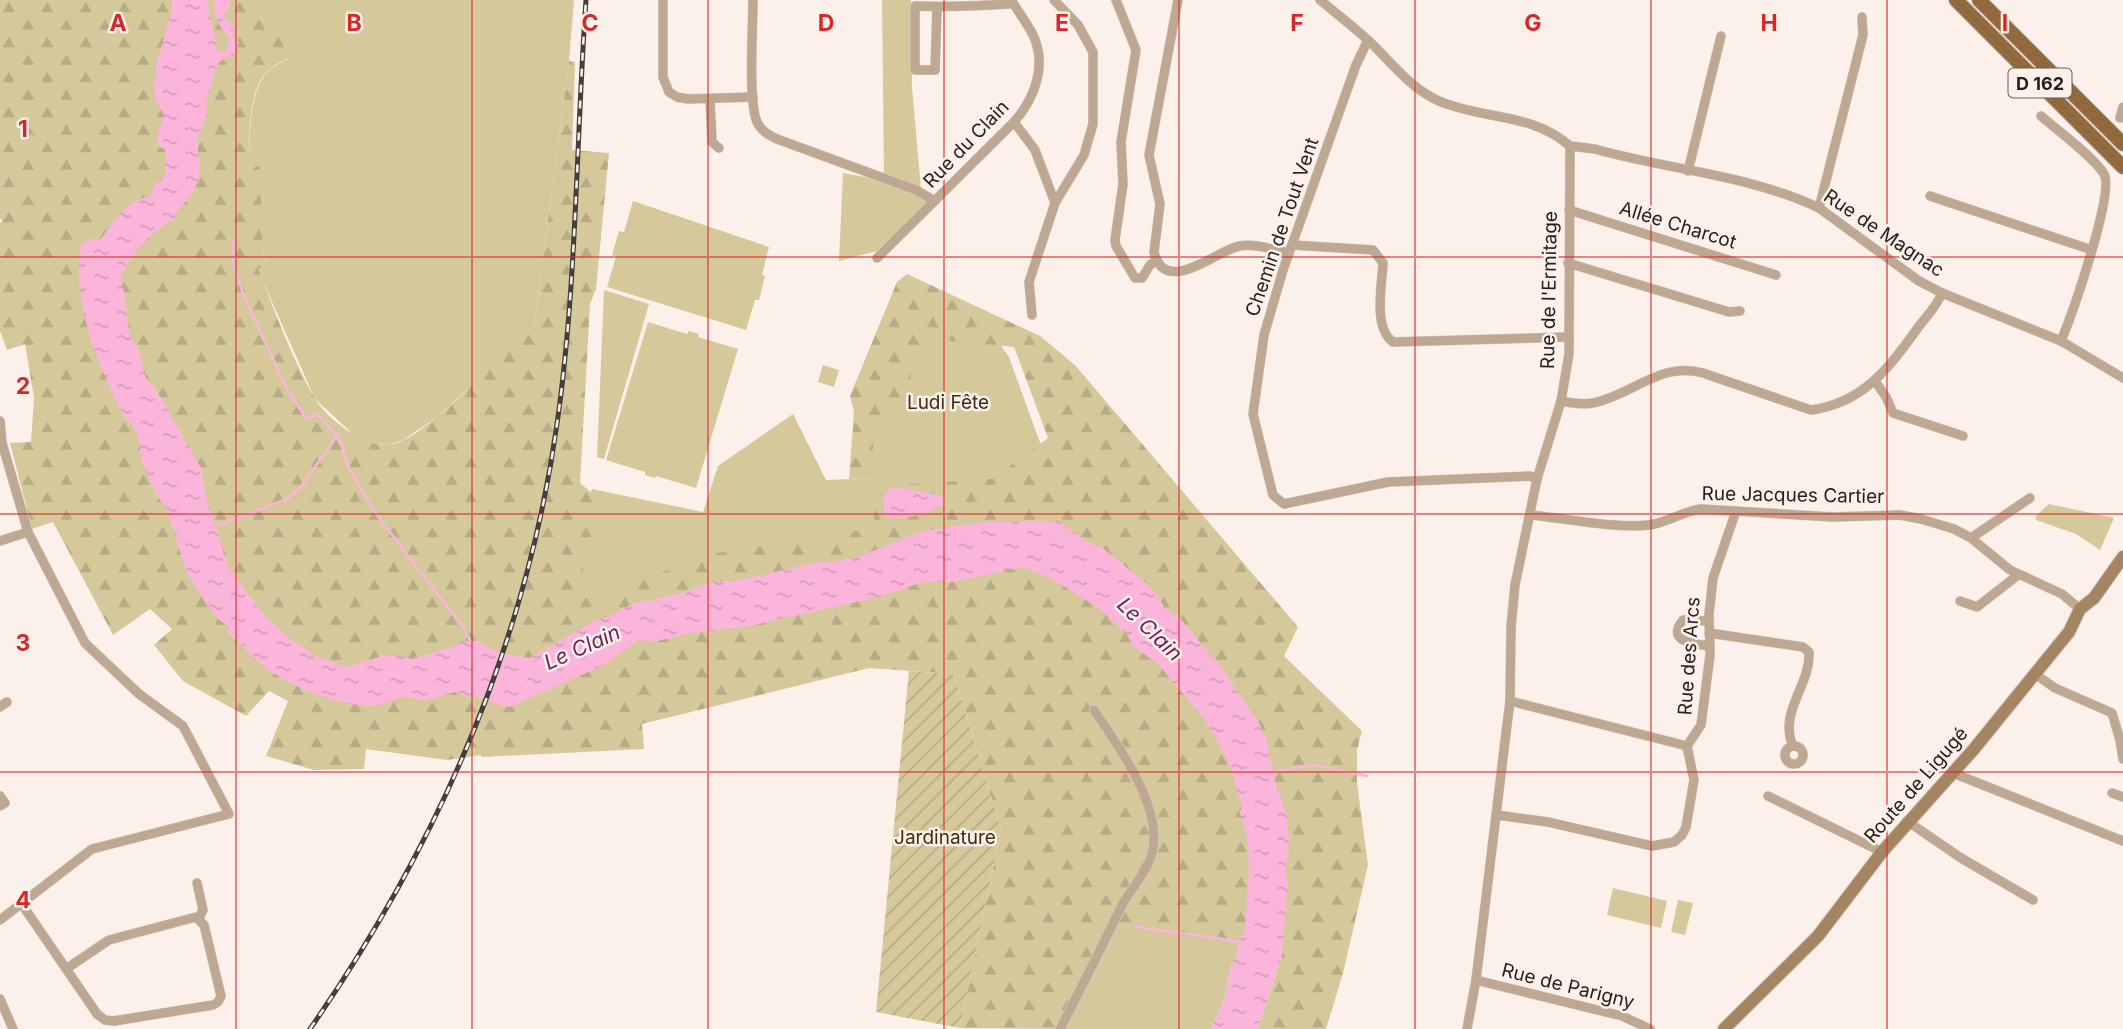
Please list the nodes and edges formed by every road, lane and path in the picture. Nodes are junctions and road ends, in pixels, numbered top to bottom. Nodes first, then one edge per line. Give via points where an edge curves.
1 (663, 0) edge
2 (752, 0) edge
3 (1026, 0) edge
4 (1054, 0) edge
5 (1116, 0) edge
6 (1178, 0) edge
7 (1320, 0) edge
8 (1956, 0) edge
9 (1979, 0) edge
10 (1012, 3) edge
11 (937, 7) junction
12 (1862, 17) dead end
13 (1721, 36) dead end
14 (1368, 40) junction
15 (753, 97) junction
16 (710, 99) junction
17 (2123, 107) edge
18 (2040, 116) dead end
19 (2120, 118) dead end
20 (1014, 122) junction
21 (2123, 144) edge
22 (1570, 146) junction
23 (719, 148) dead end
24 (2123, 167) edge
25 (1688, 171) junction
26 (1930, 196) dead end
27 (935, 201) junction
28 (1055, 203) junction
29 (1819, 208) junction
30 (1569, 210) junction
31 (1290, 249) junction
32 (2092, 250) junction
33 (877, 258) dead end
34 (1157, 260) junction
35 (1568, 263) junction
36 (1776, 275) dead end
37 (1942, 293) junction
38 (1740, 311) dead end
39 (1032, 315) dead end
40 (1569, 337) junction
41 (2062, 341) junction
42 (2123, 379) edge
43 (1875, 382) junction
44 (1561, 401) junction
45 (0, 421) edge
46 (1963, 436) dead end
47 (1537, 479) junction
48 (2030, 498) dead end
49 (1736, 511) junction
50 (1530, 515) junction
51 (28, 532) junction
52 (1971, 538) junction
53 (0, 541) edge
54 (2121, 564) edge
55 (2018, 575) junction
56 (1960, 601) dead end
57 (2080, 609) junction
58 (1709, 621) junction
59 (1709, 633) junction
60 (1710, 646) junction
61 (2035, 674) junction
62 (1510, 701) junction
63 (1094, 710) dead end
64 (2121, 741) edge
65 (1687, 746) junction
66 (1793, 746) dead end
67 (2123, 759) edge
68 (1953, 773) junction
69 (0, 796) edge
70 (1768, 796) dead end
71 (0, 806) edge
72 (1497, 814) junction
73 (1908, 821) junction
74 (2123, 841) edge
75 (1882, 852) junction
76 (197, 883) dead end
77 (2033, 900) dead end
78 (21, 903) junction
79 (199, 918) junction
80 (0, 919) edge
81 (66, 969) junction
82 (1476, 980) junction
83 (0, 999) edge
84 (13, 1029) edge
85 (1060, 1029) edge
86 (1467, 1029) edge
87 (1650, 1029) edge
88 (1724, 1029) edge

1 - 16 street via 665,87 679,98
2 - 15 street
3 - 10 street
4 - 28 street via 1078,24 1093,52 1093,124 1084,155
5 - 34 street via 1136,50 1121,142 1123,184 1116,246 1135,278 1142,278
6 - 34 street via 1149,155 1160,204
7 - 14 street
8 - 24 main road, D 162
9 - 21 main road, D 162
10 - 11 street
10 - 20 street, Rue du Clain via 1034,35 1040,68 1032,97
11 - 11 street via 915,6 915,70 935,70
12 - 29 street via 1863,35
13 - 25 street
14 - 22 street via 1432,97 1545,128
14 - 31 street, Chemin de Tout Vent
15 - 16 street
15 - 27 street via 755,118 769,135
16 - 23 street via 712,142
17 - 19 street
18 - 32 street via 2106,177
20 - 27 street, Rue du Clain
20 - 28 street via 1035,150
22 - 25 street, Rue de Magnac
22 - 30 street, Rue de l'Ermitage
25 - 29 street, Rue de Magnac via 1780,193
26 - 32 street
27 - 33 street, Rue du Clain
28 - 39 street via 1029,282
29 - 37 street, Rue de Magnac
30 - 35 street, Rue de l'Ermitage
30 - 36 street, Allée Charcot
31 - 34 street via 1238,246 1179,272 1166,269
31 - 40 street via 1373,250 1379,255 1383,263 1381,323 1393,342
31 - 47 street, Chemin de Tout Vent via 1264,335 1253,414 1273,495 1284,504 1388,482
32 - 41 street
35 - 38 street via 1729,312
35 - 40 street, Rue de l'Ermitage
37 - 41 street, Rue de Magnac
37 - 43 street
40 - 44 street, Rue de l'Ermitage
41 - 42 street, Rue de Magnac
43 - 44 street via 1846,401 1811,410 1686,370 1657,375 1593,403
43 - 46 street via 1893,413
44 - 47 street, Rue de l'Ermitage
45 - 51 street
47 - 50 street, Rue de l'Ermitage
48 - 52 street
49 - 50 street, Rue Jacques Cartier via 1693,510 1655,524 1633,526
49 - 52 street, Rue Jacques Cartier via 1832,517 1900,515 1935,522
49 - 58 street, Rue des Arcs via 1713,579
50 - 62 street, Rue de l'Ermitage via 1515,585
51 - 53 street
51 - 78 street via 85,643 139,694 183,726 229,814 92,849
52 - 55 street, Rue Jacques Cartier
54 - 57 street, Route de Ligugé
55 - 56 street via 1977,607
55 - 57 street, Rue Jacques Cartier via 2062,594
57 - 61 street, Route de Ligugé via 2069,632
58 - 59 street, Rue des Arcs
58 - 60 street via 1683,620 1678,633 1685,642
59 - 60 street, Rue des Arcs
59 - 66 street via 1803,647 1809,652 1804,681 1790,713 1788,732
60 - 65 street, Rue des Arcs via 1701,725
61 - 64 street via 2112,713
61 - 68 street, Route de Ligugé
62 - 65 street, Rue des Arcs
62 - 72 street, Rue de l'Ermitage
63 - 85 street via 1135,774 1149,813 1153,848
64 - 67 street
65 - 72 street via 1694,780 1687,822 1682,835 1669,843 1652,846
68 - 73 street, Route de Ligugé
68 - 74 street
69 - 71 street via 5,803
70 - 75 street
72 - 82 street, Rue de l'Ermitage
73 - 75 street, Route de Ligugé
73 - 77 street
75 - 88 street, Route de Ligugé via 1818,936
76 - 79 street via 203,910
78 - 80 street
78 - 81 street
79 - 81 street via 109,940
79 - 81 street via 220,992 213,1005 105,1020
82 - 86 street, Rue de l'Ermitage
82 - 87 street, Rue de Parigny via 1622,1016
83 - 84 street

